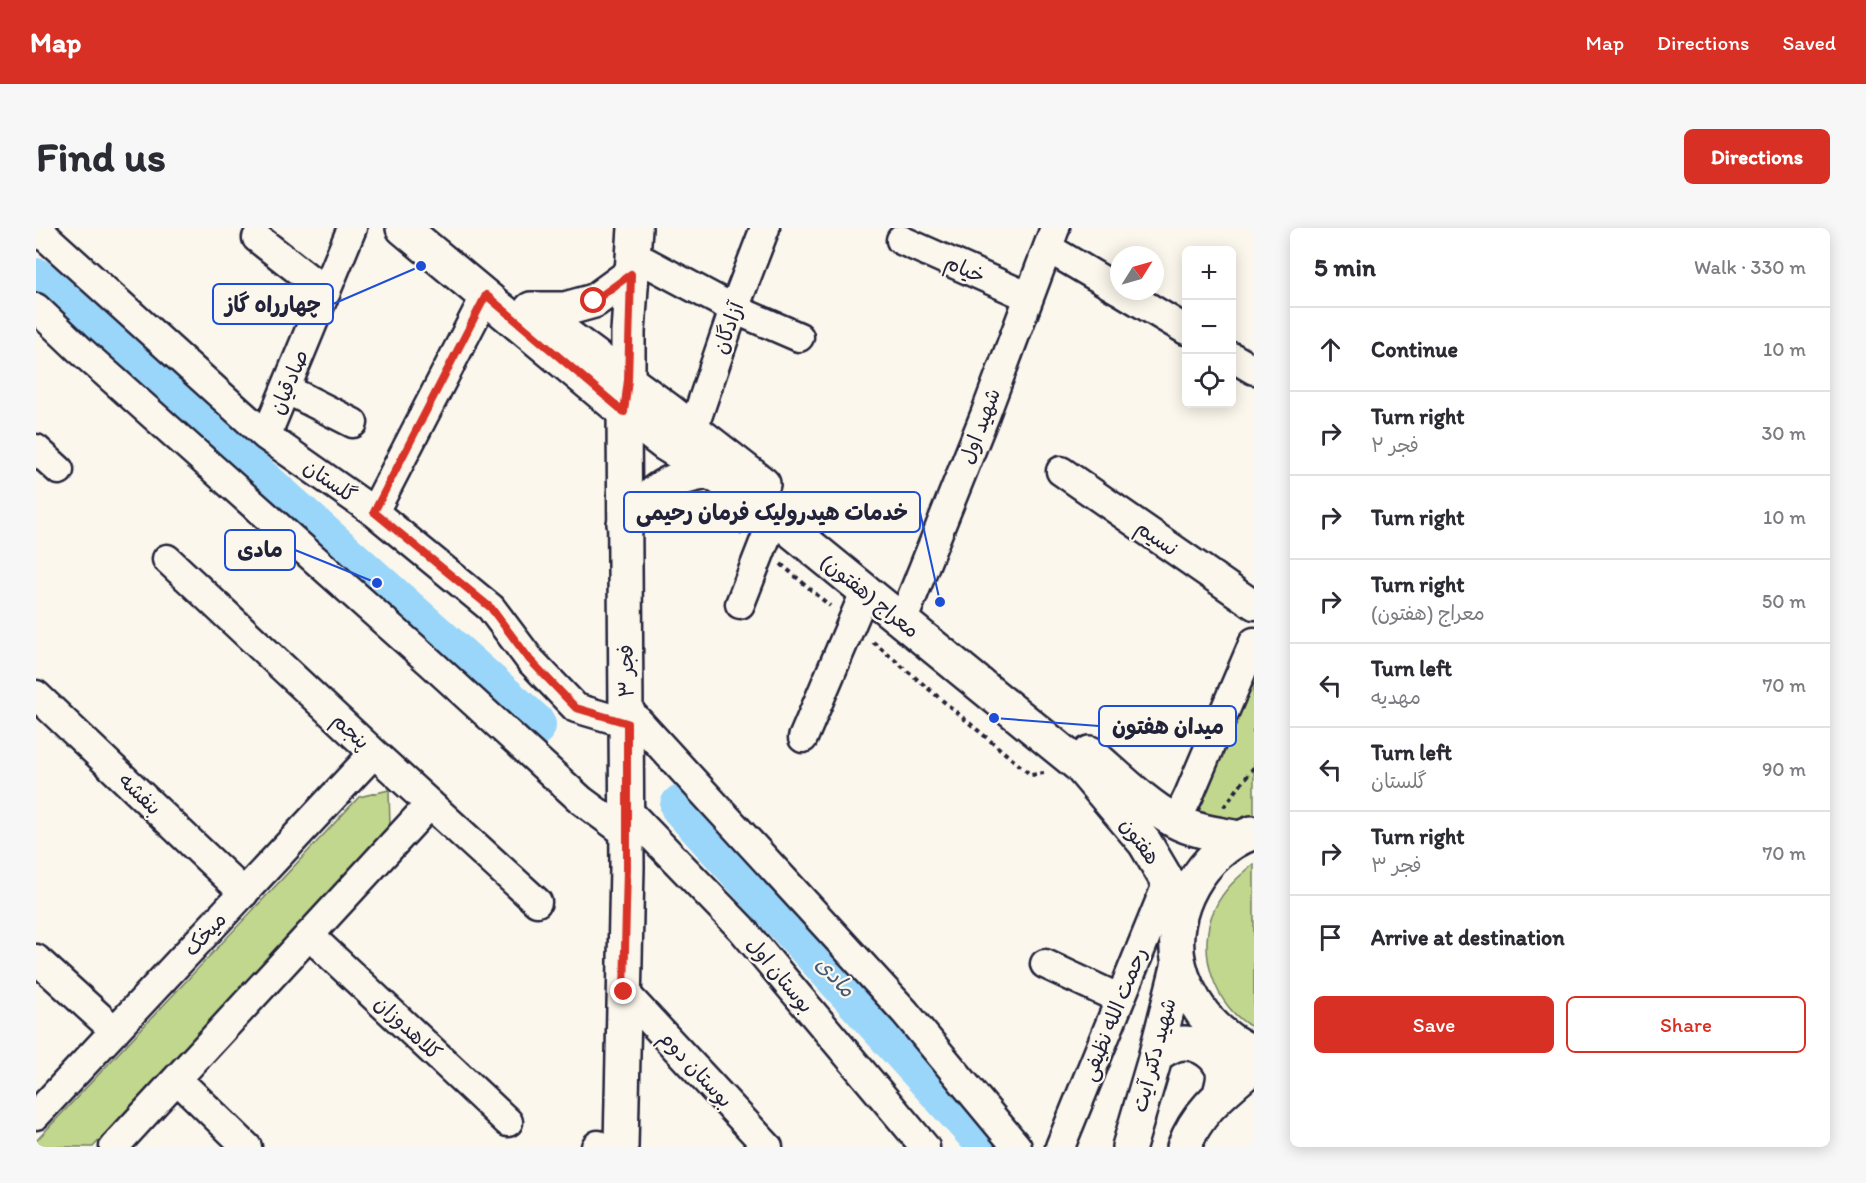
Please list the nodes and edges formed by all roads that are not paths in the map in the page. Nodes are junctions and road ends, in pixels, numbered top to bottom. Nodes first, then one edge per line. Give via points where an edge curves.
1 (36, 228) edge
2 (352, 228) edge
3 (403, 228) edge
4 (432, 228) edge
5 (765, 228) edge
6 (258, 238) dead end
7 (1052, 238) edge
8 (901, 240) dead end
9 (633, 252) edge
10 (1110, 282) edge
11 (326, 292) junction
12 (486, 295) junction
13 (1029, 297) junction
14 (1136, 300) edge
15 (36, 308) edge
16 (531, 309) junction
17 (734, 309) junction
18 (1182, 328) edge
19 (799, 337) dead end
20 (1236, 359) edge
21 (1254, 370) edge
22 (628, 380) junction
23 (286, 389) junction
24 (624, 412) junction
25 (353, 423) dead end
26 (693, 429) junction
27 (266, 436) junction
28 (36, 449) edge
29 (59, 470) dead end
30 (1061, 471) dead end
31 (708, 472) junction
32 (762, 507) junction
33 (374, 512) junction
34 (624, 524) junction
35 (167, 559) dead end
36 (865, 592) junction
37 (740, 604) dead end
38 (1254, 605) edge
39 (906, 612) junction
40 (1254, 642) edge
41 (36, 695) edge
42 (627, 716) junction
43 (803, 738) dead end
44 (374, 753) junction
45 (1080, 766) joint
46 (430, 804) junction
47 (627, 822) junction
48 (1176, 822) junction
49 (1246, 835) edge
50 (1168, 882) junction
51 (244, 893) junction
52 (537, 902) dead end
53 (1178, 926) junction
54 (309, 935) junction
55 (36, 959) edge
56 (1179, 963) junction
57 (1045, 964) dead end
58 (624, 992) junction
59 (1120, 999) junction
60 (115, 1031) junction
61 (1254, 1052) edge
62 (1156, 1055) junction
63 (1254, 1068) edge
64 (177, 1079) junction
65 (1220, 1094) junction
66 (36, 1115) edge
67 (508, 1122) dead end
68 (605, 1146) edge
69 (114, 1147) edge
70 (247, 1147) edge
71 (768, 1147) edge
72 (925, 1147) edge
73 (1017, 1147) edge
74 (1060, 1147) edge
75 (1129, 1147) edge
76 (1184, 1147) edge

1 - 27 street, گلستان
2 - 11 street, صادقیان
3 - 12 main road, معراج (هفتون)
4 - 16 main road, معراج (هفتون)
5 - 17 street, آزادگان
6 - 11 street
7 - 10 street
7 - 13 street, شهید اول
8 - 13 street, خیام
9 - 16 main road via 594,301 565,309
9 - 17 street
9 - 22 main road, فجر ۳
11 - 23 street, صادقیان
12 - 24 main road, معراج (هفتون)
12 - 33 street
13 - 39 street, شهید اول
14 - 18 street
15 - 47 street, بوستان اول via 581,801
16 - 22 main road, معراج (هفتون)
17 - 19 street
17 - 26 street, آزادگان
20 - 21 street
22 - 24 main road, فجر ۳
22 - 26 main road, معراج (هفتون)
23 - 25 street
23 - 27 street, صادقیان
24 - 31 main road, معراج (هفتون)
24 - 34 main road, فجر ۳
26 - 39 main road, معراج (هفتون)
27 - 33 street, گلستان
28 - 29 street
30 - 38 street, نسیم
31 - 32 main road, معراج (هفتون)
31 - 34 main road via 660,487
32 - 36 main road, معراج (هفتون)
32 - 37 street via 762,547
33 - 42 street, گلستان via 491,608 530,660 576,708
34 - 42 main road, فجر ۳
35 - 44 street, پنجم
36 - 39 main road, معراج (هفتون)
36 - 43 street
39 - 45 main road, معراج (هفتون)
39 - 48 main road, معراج (هفتون)
40 - 48 street
41 - 51 street, بنفشه
42 - 47 main road, فجر ۳
42 - 73 street via 904,1012
44 - 46 street, پنجم
44 - 51 street, میخک
45 - 50 main road, هفتون via 1145,843
46 - 52 street, پنجم
46 - 54 street
47 - 58 main road, فجر ۳
47 - 72 street, بوستان اول via 741,928
48 - 49 main road, معراج (هفتون)
49 - 53 main road via 1209,860 1189,890
50 - 53 main road, هفتون
50 - 59 street, رحمت الله نظیفی
51 - 60 street, میخک
53 - 56 main road
54 - 64 street
54 - 67 street, کلاهدوزان
55 - 60 street
56 - 61 main road via 1191,998 1213,1027
56 - 62 main road, شهید دکتر آیت
57 - 59 street
58 - 68 main road, فجر ۳
58 - 71 street, بوستان دوم
59 - 74 street, رحمت الله نظیفی
60 - 66 street, میخک
62 - 65 main road via 1175,1044 1190,1042 1204,1048 1222,1067
62 - 75 main road, شهید دکتر آیت
63 - 65 main road
64 - 69 street
64 - 70 street
65 - 76 main road

